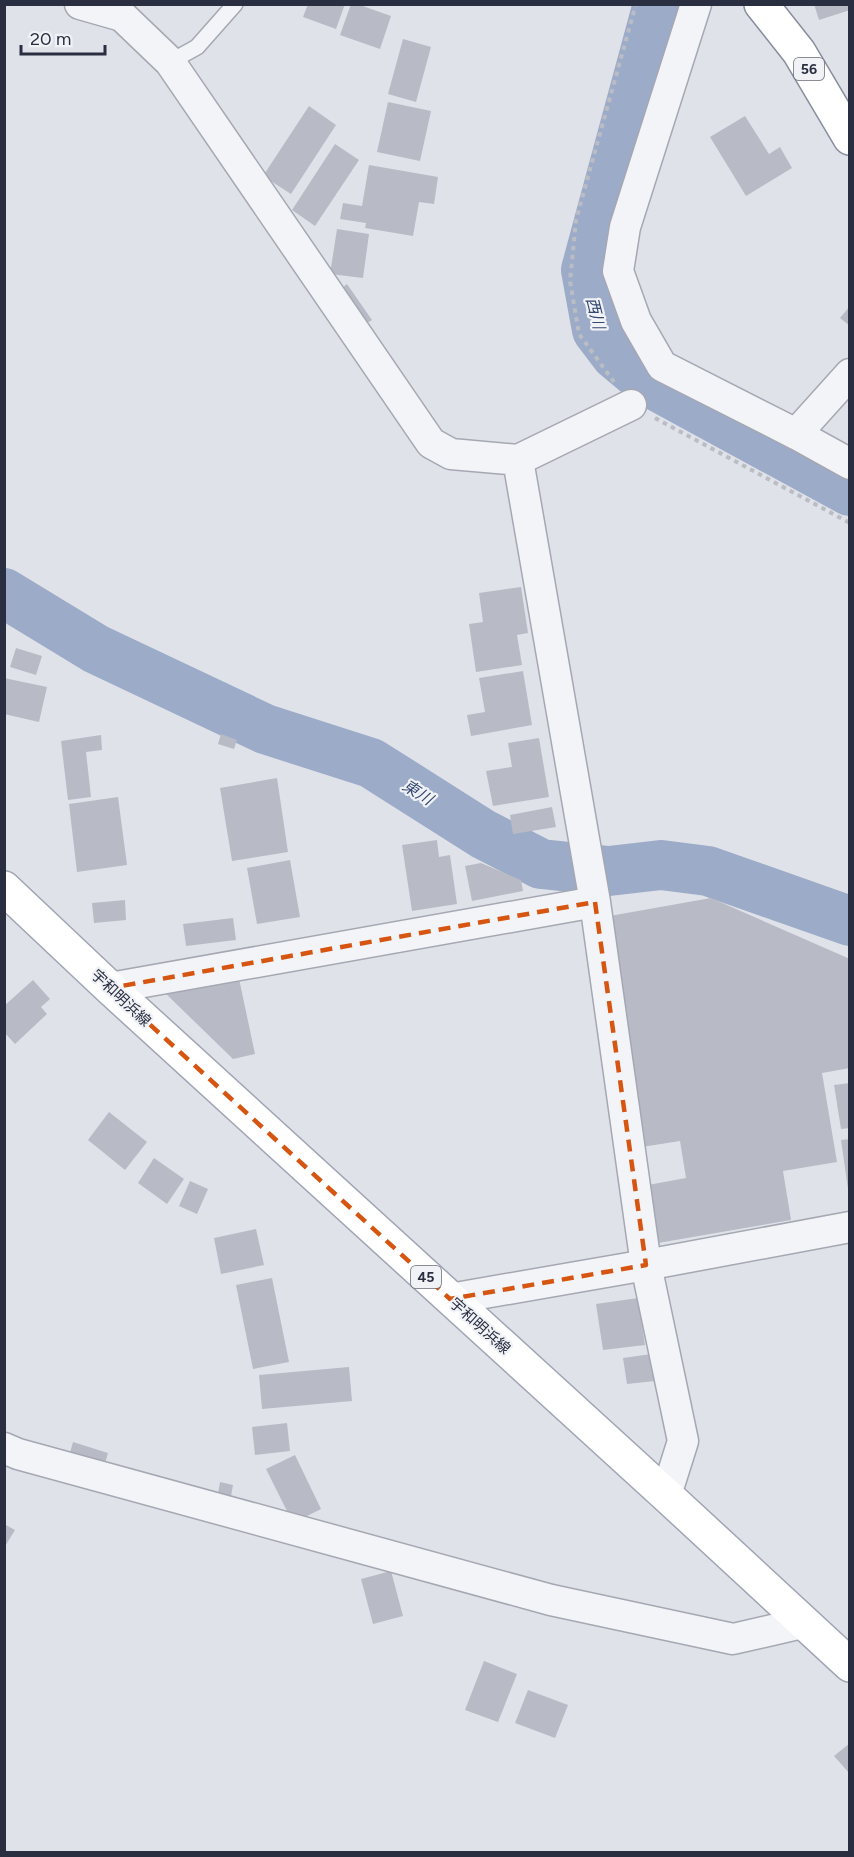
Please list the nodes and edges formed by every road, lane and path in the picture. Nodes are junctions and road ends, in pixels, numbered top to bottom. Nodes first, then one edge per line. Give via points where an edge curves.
1 (80, 4) edge
2 (235, 4) edge
3 (696, 4) edge
4 (761, 4) edge
5 (170, 62) junction
6 (849, 138) edge
7 (849, 374) edge
8 (631, 405) dead end
9 (796, 434) junction
10 (518, 460) junction
11 (849, 464) edge
12 (4, 888) edge
13 (593, 891) junction
14 (110, 988) junction
15 (849, 1227) edge
16 (646, 1266) junction
17 (450, 1299) junction
18 (4, 1448) edge
19 (666, 1495) junction
20 (803, 1623) junction
21 (849, 1665) edge

1 - 5 street via 122,16
2 - 5 lane via 197,47
3 - 9 street via 625,227 618,271 636,321 662,366
4 - 6 main road, 56 via 799,52
5 - 10 street via 431,443 452,454
7 - 9 street
8 - 10 street
9 - 11 street
10 - 13 street
12 - 14 main road, 宇和明浜線 / 45
13 - 14 street
13 - 16 street
14 - 17 main road, 宇和明浜線 / 45
15 - 16 street
16 - 17 street
16 - 19 street via 683,1441
17 - 19 main road, 宇和明浜線 / 45
18 - 20 street via 551,1600 733,1639
19 - 20 main road, 宇和明浜線 / 45
20 - 21 main road, 宇和明浜線 / 45

